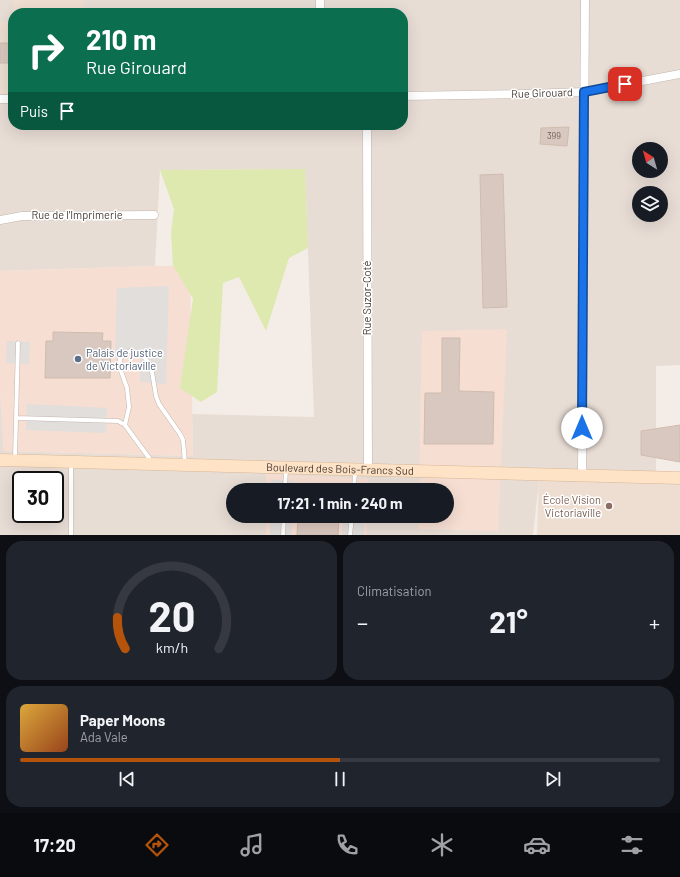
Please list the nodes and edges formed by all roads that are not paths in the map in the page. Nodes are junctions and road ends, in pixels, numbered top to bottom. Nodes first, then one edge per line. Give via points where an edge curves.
1 (585, 0) edge
2 (680, 74) edge
3 (584, 92) junction
4 (408, 96) edge
5 (367, 130) edge
6 (154, 215) dead end
7 (0, 220) edge
8 (18, 343) dead end
9 (17, 418) junction
10 (125, 425) junction
11 (0, 460) edge
12 (15, 461) junction
13 (71, 462) junction
14 (154, 464) junction
15 (185, 465) junction
16 (286, 468) junction
17 (355, 470) junction
18 (368, 470) junction
19 (582, 476) junction
20 (680, 478) edge
21 (285, 483) edge
22 (354, 483) edge
23 (284, 523) edge
24 (351, 523) edge
25 (71, 535) edge
26 (284, 535) edge
27 (350, 535) edge

1 - 3 street
2 - 3 street, Rue Girouard
3 - 4 street, Rue Girouard
3 - 19 street
5 - 18 street, Rue Suzor-Coté
6 - 7 street, Rue de l'Imprimerie via 22,216
8 - 9 lane
9 - 10 lane via 118,421
9 - 12 lane
10 - 14 lane
10 - 15 lane via 129,407 120,359 130,351 137,352 151,366 159,404 183,440
11 - 12 street, Boulevard des Bois-Francs Sud
12 - 13 street, Boulevard des Bois-Francs Sud
13 - 14 street, Boulevard des Bois-Francs Sud
13 - 25 lane
14 - 15 street, Boulevard des Bois-Francs Sud
15 - 16 street, Boulevard des Bois-Francs Sud
16 - 17 street, Boulevard des Bois-Francs Sud
16 - 21 lane
17 - 18 street, Boulevard des Bois-Francs Sud
17 - 22 lane
18 - 19 street, Boulevard des Bois-Francs Sud
19 - 20 street, Boulevard des Bois-Francs Sud
23 - 26 lane
24 - 27 lane

